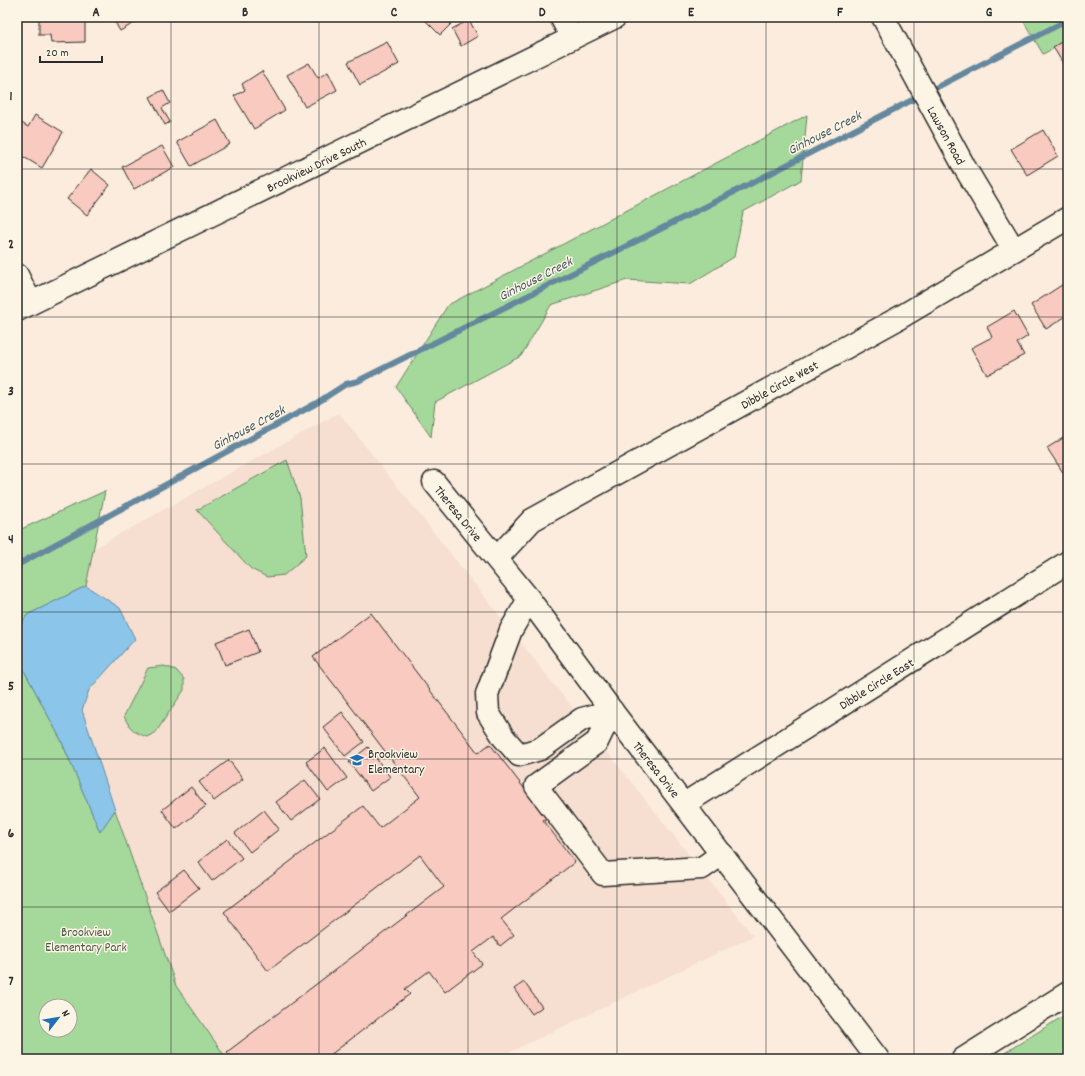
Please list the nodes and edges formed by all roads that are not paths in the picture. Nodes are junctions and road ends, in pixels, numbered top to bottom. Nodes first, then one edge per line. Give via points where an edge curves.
1 (561, 17) edge
2 (615, 17) edge
3 (883, 17) edge
4 (572, 38) junction
5 (1068, 218) edge
6 (1014, 250) junction
7 (17, 276) edge
8 (24, 307) edge
9 (434, 482) dead end
10 (497, 558) junction
11 (1068, 562) edge
12 (529, 599) junction
13 (612, 711) junction
14 (684, 804) junction
15 (722, 854) junction
16 (1068, 993) edge
17 (878, 1059) edge
18 (963, 1059) edge

1 - 4 street
2 - 4 street, Brookview Drive South
3 - 6 street, Lawson Road via 965,168
4 - 8 street, Brookview Drive South
5 - 6 street, Dibble Circle West
6 - 10 street, Dibble Circle West via 899,318 532,520
7 - 8 street
9 - 10 street, Theresa Drive
10 - 12 street, Theresa Drive
11 - 14 street, Dibble Circle East
12 - 13 street, Theresa Drive
12 - 13 street via 511,630 487,694 488,713 504,738 520,755 540,749 582,719
13 - 14 street, Theresa Drive
13 - 15 street via 597,742 536,786 598,868 603,874 702,868
14 - 15 street, Theresa Drive
15 - 17 street, Theresa Drive
16 - 18 street

